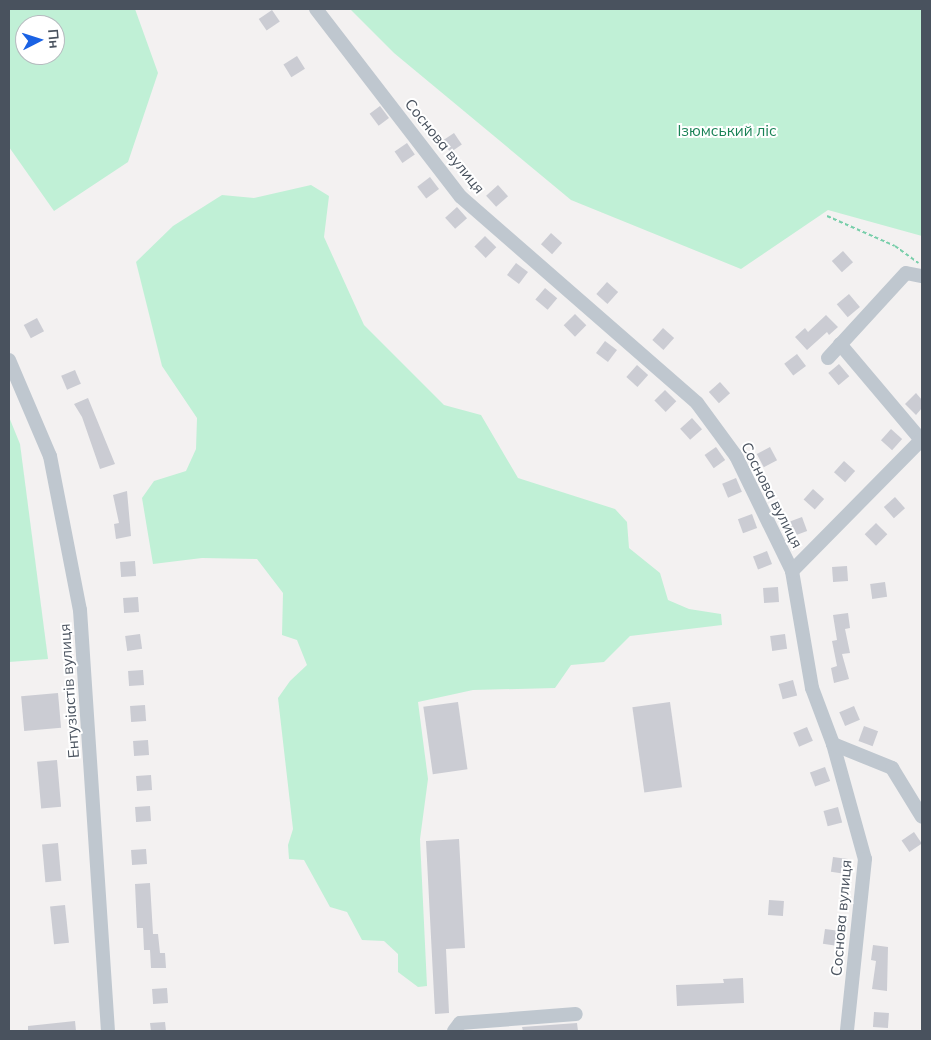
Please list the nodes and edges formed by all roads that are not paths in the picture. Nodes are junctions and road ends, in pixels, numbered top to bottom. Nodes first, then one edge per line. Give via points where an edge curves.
1 (316, 9) edge
2 (922, 276) edge
3 (840, 344) junction
4 (828, 358) dead end
5 (9, 360) edge
6 (922, 439) edge
7 (792, 571) junction
8 (833, 744) junction
9 (922, 817) edge
10 (576, 1014) dead end
11 (108, 1031) edge
12 (454, 1031) edge
13 (847, 1031) edge

1 - 7 street, Соснова вулиця via 461,197 697,403 736,456
2 - 3 street via 906,273
3 - 4 street
3 - 6 street
5 - 11 street, Ентузіастів вулиця via 50,456 80,610
6 - 7 street
7 - 8 street, Соснова вулиця via 812,688
8 - 9 street via 892,768
8 - 13 street, Соснова вулиця via 865,858
10 - 12 street via 460,1023

